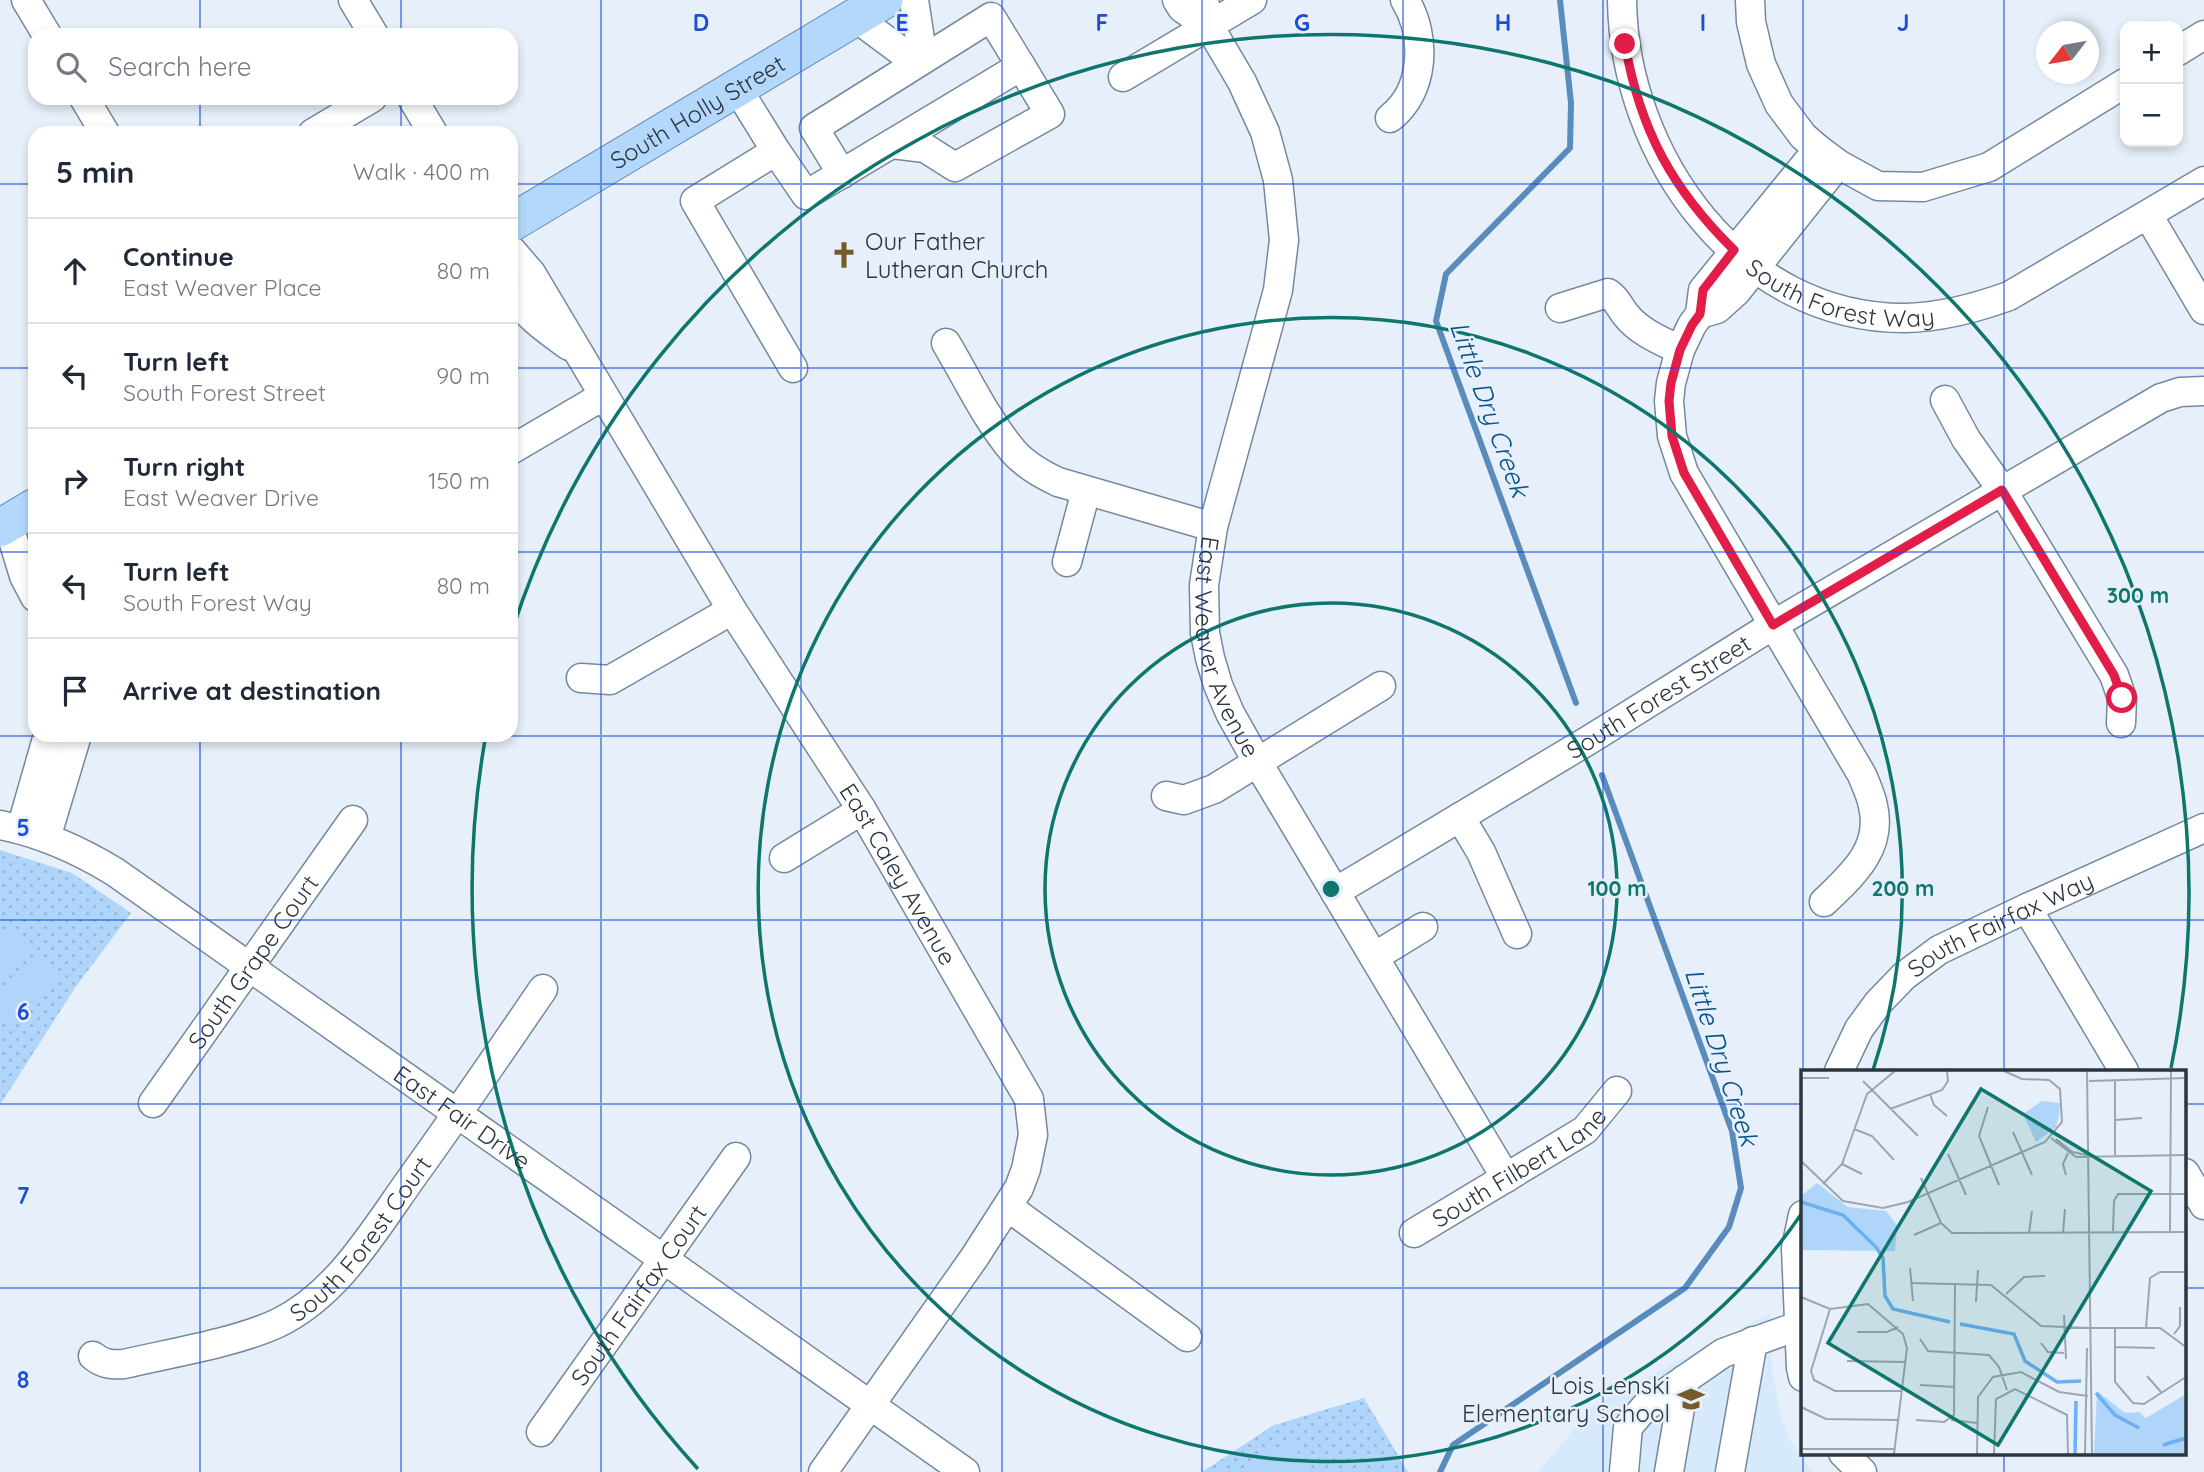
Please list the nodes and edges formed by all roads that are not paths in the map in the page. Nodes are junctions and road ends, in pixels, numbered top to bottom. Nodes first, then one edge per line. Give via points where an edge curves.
1 (26, 0) edge
2 (353, 0) edge
3 (915, 0) edge
4 (1177, 0) edge
5 (1252, 0) edge
6 (1405, 0) edge
7 (1622, 0) edge
8 (1750, 0) edge
9 (869, 9) edge
10 (1207, 13) edge
11 (43, 28) edge
12 (370, 28) edge
13 (2204, 35) edge
14 (2183, 48) edge
15 (920, 61) junction
16 (1021, 66) junction
17 (1123, 78) dead end
18 (2123, 84) edge
19 (737, 88) junction
20 (89, 105) edge
21 (360, 105) edge
22 (416, 105) edge
23 (1390, 118) dead end
24 (101, 126) edge
25 (325, 126) edge
26 (429, 126) edge
27 (892, 144) junction
28 (776, 151) junction
29 (1828, 157) junction
30 (842, 174) junction
31 (2204, 181) edge
32 (2148, 215) junction
33 (518, 219) edge
34 (1734, 250) junction
35 (518, 258) edge
36 (1756, 268) junction
37 (518, 304) edge
38 (1560, 308) dead end
39 (2204, 310) edge
40 (1700, 314) junction
41 (946, 343) dead end
42 (1680, 350) junction
43 (577, 352) junction
44 (793, 368) dead end
45 (2204, 391) edge
46 (603, 396) junction
47 (1945, 400) dead end
48 (518, 446) edge
49 (2002, 490) junction
50 (1086, 491) junction
51 (11, 518) edge
52 (1213, 527) junction
53 (28, 540) edge
54 (1067, 562) dead end
55 (28, 584) edge
56 (732, 610) junction
57 (1773, 625) junction
58 (580, 678) dead end
59 (1381, 686) dead end
60 (2121, 723) dead end
61 (46, 742) edge
62 (73, 742) edge
63 (1258, 763) junction
64 (1166, 796) dead end
65 (862, 810) junction
66 (1460, 817) junction
67 (353, 820) dead end
68 (2204, 828) edge
69 (22, 830) edge
70 (784, 858) dead end
71 (1335, 892) junction
72 (1824, 902) dead end
73 (2027, 908) junction
74 (1423, 927) dead end
75 (1517, 934) dead end
76 (1374, 957) junction
77 (249, 968) junction
78 (543, 989) dead end
79 (1839, 1070) edge
80 (2123, 1070) edge
81 (1617, 1091) dead end
82 (153, 1103) dead end
83 (457, 1115) junction
84 (736, 1157) dead end
85 (2186, 1175) edge
86 (1506, 1178) junction
87 (2204, 1205) edge
88 (1008, 1207) junction
89 (1801, 1224) edge
90 (1414, 1233) dead end
91 (663, 1259) junction
92 (1798, 1326) junction
93 (1186, 1337) dead end
94 (1753, 1341) junction
95 (93, 1356) dead end
96 (1801, 1367) edge
97 (1685, 1379) junction
98 (871, 1405) junction
99 (541, 1432) dead end
100 (1844, 1454) edge
101 (822, 1472) edge
102 (965, 1472) edge
103 (1624, 1472) edge
104 (1669, 1472) edge
105 (1730, 1472) edge
106 (1862, 1472) edge

1 - 11 street
2 - 12 street
3 - 15 street
4 - 10 street, East Weaver Avenue via 1182,8
5 - 10 street
6 - 23 street via 1419,34 1420,60 1407,99
7 - 34 street, South Forest Way via 1628,63 1649,132 1682,191
8 - 29 street via 1751,22 1769,85 1803,135
9 - 15 street
9 - 19 main road, South Holly Street
10 - 17 street
10 - 52 street, East Weaver Avenue via 1265,132 1278,180 1284,240 1278,290
13 - 14 street
15 - 16 street via 991,17
15 - 30 street via 814,128
16 - 27 street
16 - 27 street via 1050,114 955,167 925,148
18 - 29 street via 1989,167 1923,187 1878,186
19 - 28 street
19 - 33 main road, South Holly Street
20 - 24 street
21 - 25 street
22 - 26 street
27 - 30 street
28 - 30 street via 806,195
28 - 44 street via 695,201
29 - 34 street
29 - 36 street
31 - 32 street, South Forest Way
32 - 36 street, South Forest Way via 2010,296 1941,315 1866,315 1794,292
32 - 39 street
34 - 36 street, South Forest Way
34 - 40 street via 1703,290
35 - 43 street, East Caley Avenue
36 - 40 street via 1717,309
37 - 43 street, East Caley Avenue
38 - 42 street via 1608,293 1627,317
40 - 42 street
41 - 50 street via 1014,452 1036,471
42 - 57 street via 1669,401 1672,436 1684,473
43 - 46 street, East Caley Avenue
45 - 49 street, South Forest Street via 2161,398
46 - 48 street
46 - 56 street, East Caley Avenue
47 - 49 street
49 - 57 street, South Forest Street
49 - 60 street via 2114,675 2122,698
50 - 52 street
50 - 54 street
51 - 53 street
51 - 55 street
52 - 63 street, East Weaver Avenue via 1204,585 1205,634 1218,685
56 - 58 street via 610,680
56 - 65 street, East Caley Avenue
57 - 66 street, South Forest Street
57 - 72 street via 1862,775 1873,806 1870,849 1855,872
59 - 63 street
61 - 69 street
62 - 69 street
63 - 64 street via 1196,797
63 - 71 street, East Weaver Avenue
65 - 70 street
65 - 88 street, East Caley Avenue via 1029,1099 1032,1135 1028,1158 1020,1188
66 - 71 street, South Forest Street
66 - 75 street via 1481,852
67 - 77 street, South Grape Court
68 - 73 street, South Fairfax Way
69 - 77 street, East Fair Drive via 91,857
71 - 76 street, East Weaver Avenue
73 - 79 street, South Fairfax Way via 1939,950 1904,976 1859,1029
73 - 80 street
74 - 76 street
76 - 86 street, East Weaver Avenue
77 - 82 street, South Grape Court
77 - 83 street, East Fair Drive
78 - 83 street, South Forest Court
81 - 86 street, South Filbert Lane via 1585,1130
83 - 91 street, East Fair Drive
83 - 95 street, South Forest Court via 346,1269 295,1313 255,1332 124,1364 111,1366
84 - 91 street, South Fairfax Court
85 - 87 street
86 - 90 street, South Filbert Lane
88 - 93 street
88 - 98 street, East Caley Avenue
89 - 92 street via 1796,1248
91 - 98 street, East Fair Drive
91 - 99 street, South Fairfax Court
92 - 94 street
92 - 96 street
94 - 97 street via 1723,1353
94 - 105 street
97 - 103 street via 1645,1407 1628,1427
97 - 104 street
98 - 101 street
98 - 102 street, East Fair Drive
100 - 106 street

